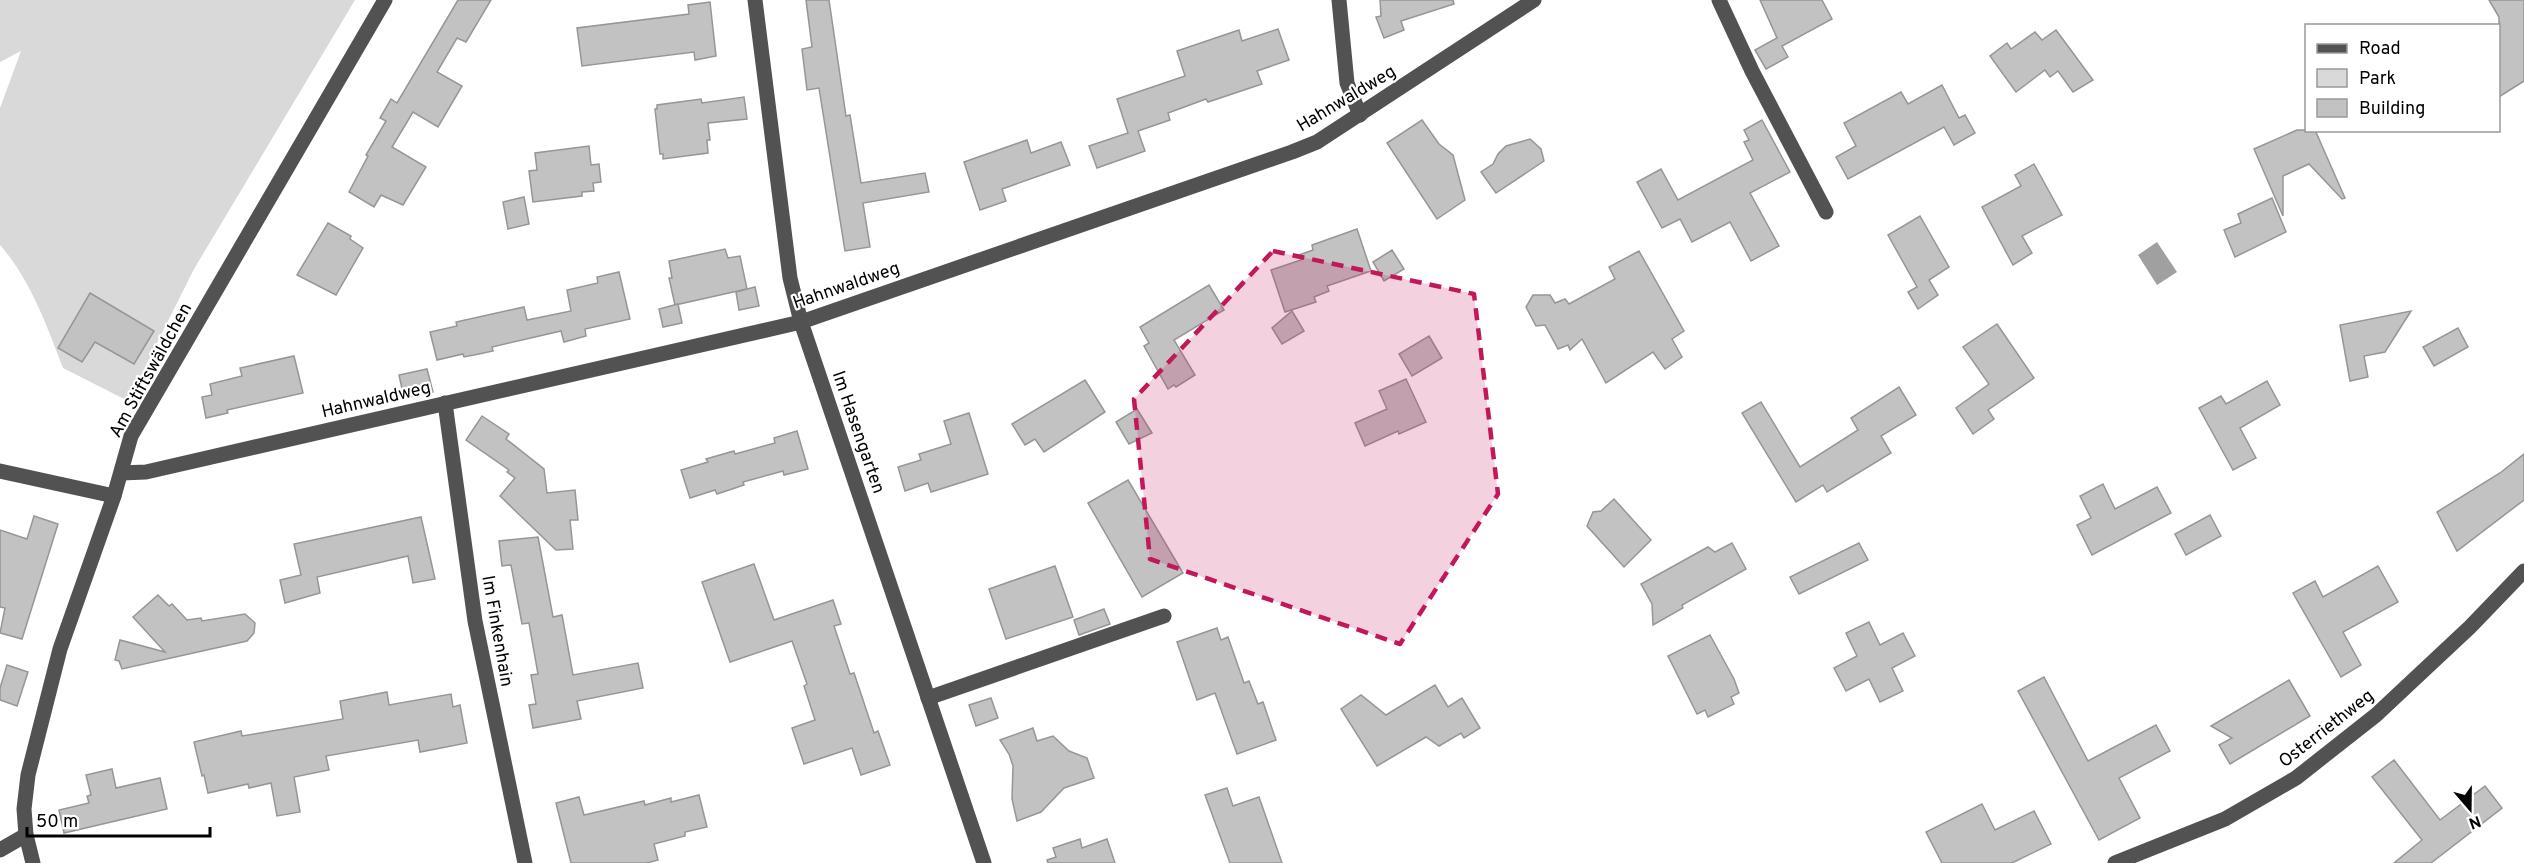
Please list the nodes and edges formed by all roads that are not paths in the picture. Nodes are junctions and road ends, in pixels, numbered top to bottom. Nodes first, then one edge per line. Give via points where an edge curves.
1 (385, 0) edge
2 (755, 0) edge
3 (1339, 0) edge
4 (1534, 0) edge
5 (1719, 0) edge
6 (1360, 115) junction
7 (1826, 213) dead end
8 (801, 322) junction
9 (445, 403) junction
10 (0, 471) edge
11 (121, 473) junction
12 (114, 496) junction
13 (2524, 571) edge
14 (1164, 616) dead end
15 (928, 698) junction
16 (26, 835) junction
17 (0, 850) edge
18 (2138, 859) edge
19 (33, 863) edge
20 (525, 863) edge
21 (984, 863) edge
22 (2115, 863) edge

1 - 11 street, Am Stiftswäldchen via 131,436
2 - 8 street, Im Hasengarten via 790,278
3 - 6 street via 1347,83
4 - 6 street, Hahnwaldweg
5 - 7 street
6 - 8 street, Hahnwaldweg via 1293,152
8 - 9 street, Hahnwaldweg
8 - 15 street, Im Hasengarten
9 - 11 street, Hahnwaldweg via 146,472
9 - 20 street, Im Finkenhain via 475,621
10 - 12 street
11 - 12 street, Am Stiftswäldchen
12 - 16 street, Am Stiftswäldchen via 57,660 28,775
13 - 18 street, Osterriethweg via 2376,715 2296,778 2225,819
14 - 15 street
15 - 21 street, Im Hasengarten
16 - 17 street
16 - 19 street, Am Stiftswäldchen
18 - 22 street, Osterriethweg

